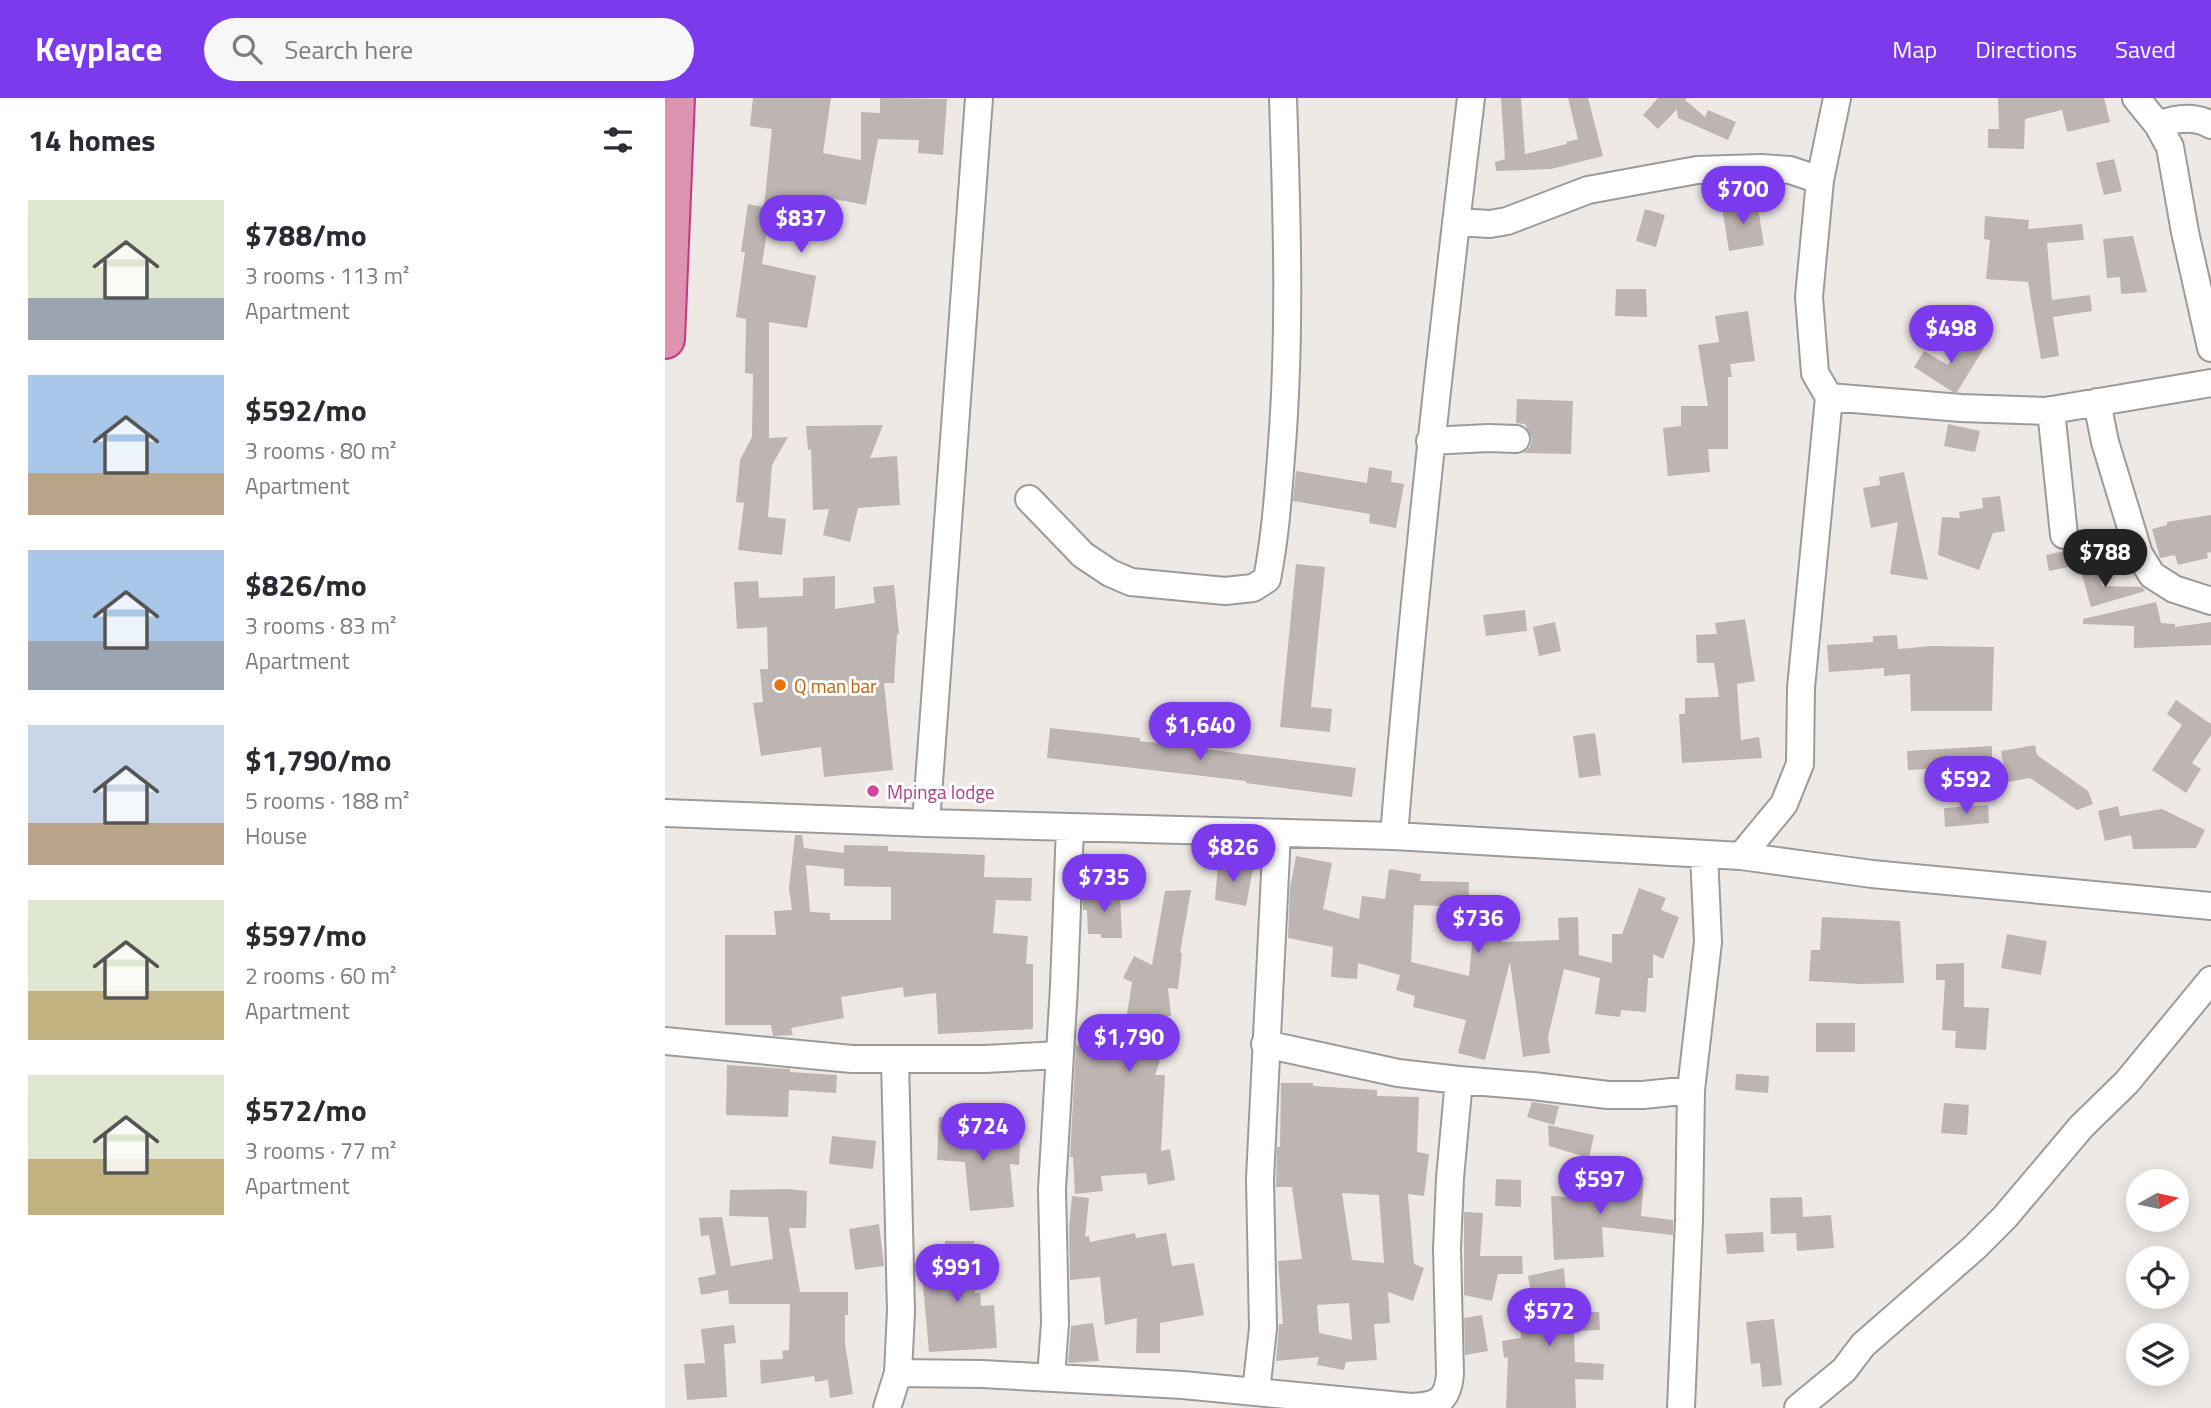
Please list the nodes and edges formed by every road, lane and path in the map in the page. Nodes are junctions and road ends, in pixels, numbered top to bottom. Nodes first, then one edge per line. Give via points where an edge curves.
1 (979, 98) edge
2 (1283, 98) edge
3 (1471, 98) edge
4 (1837, 98) edge
5 (2136, 98) edge
6 (672, 111) edge
7 (2158, 125) junction
8 (2211, 125) edge
9 (1820, 180) junction
10 (1455, 222) junction
11 (2202, 262) edge
12 (665, 315) edge
13 (665, 339) edge
14 (2211, 348) edge
15 (2211, 383) edge
16 (1829, 397) junction
17 (2097, 402) junction
18 (2051, 410) junction
19 (1516, 439) dead end
20 (1430, 441) junction
21 (1029, 499) dead end
22 (2064, 535) dead end
23 (2211, 601) edge
24 (665, 813) edge
25 (926, 823) junction
26 (1070, 827) junction
27 (1277, 833) junction
28 (1394, 836) junction
29 (1704, 854) junction
30 (1741, 856) junction
31 (2211, 906) edge
32 (2211, 980) edge
33 (665, 1041) edge
34 (1265, 1044) junction
35 (1060, 1055) junction
36 (895, 1060) junction
37 (1459, 1080) junction
38 (1691, 1090) junction
39 (898, 1373) junction
40 (1051, 1377) junction
41 (1256, 1392) junction
42 (1435, 1406) edge
43 (887, 1408) edge
44 (1681, 1408) edge
45 (1798, 1408) edge

1 - 25 street
2 - 21 street via 1287,372 1267,579 1253,588 1225,591 1131,582 1083,555
3 - 10 street
4 - 9 street
5 - 7 street
6 - 12 highway
7 - 8 street via 2183,118
7 - 11 street via 2170,147
9 - 10 street via 1790,170 1697,170 1588,190 1507,221
9 - 16 street via 1809,297 1815,373
10 - 20 street
11 - 14 street
12 - 13 highway
15 - 17 street
16 - 18 street
16 - 30 street via 1801,688 1800,764 1784,804
17 - 18 street
17 - 23 street via 2139,554 2152,575 2174,589
18 - 22 street
19 - 20 street
20 - 28 street
24 - 25 street
25 - 26 street
26 - 27 street
26 - 35 street
27 - 28 street
27 - 34 street
28 - 29 street
29 - 30 street
29 - 38 street via 1708,942
30 - 31 street via 1872,874
32 - 45 street via 2127,1082 2081,1126 2005,1217
33 - 36 street
34 - 37 street via 1398,1073
34 - 41 street via 1260,1179 1263,1310
35 - 36 street
35 - 40 street via 1052,1189 1055,1323
36 - 39 street via 901,1311
37 - 38 street via 1608,1095
37 - 42 street via 1447,1249 1450,1374 1447,1392
38 - 44 street
39 - 40 street
39 - 43 street
40 - 41 street
41 - 42 street

